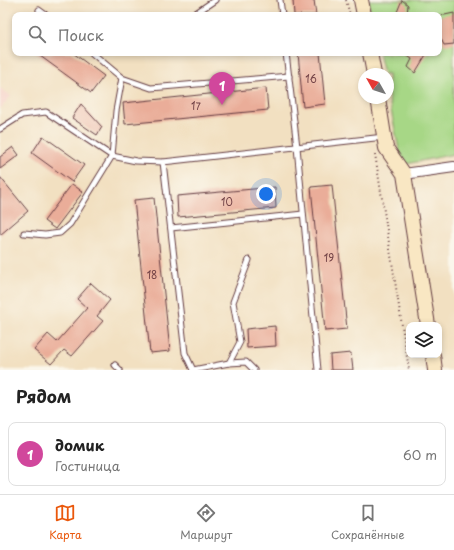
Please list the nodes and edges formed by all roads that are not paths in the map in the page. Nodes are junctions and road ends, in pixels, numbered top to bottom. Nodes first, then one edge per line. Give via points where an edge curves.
1 (215, 0) edge
2 (280, 0) edge
3 (361, 0) edge
4 (39, 10) dead end
5 (42, 12) edge
6 (197, 12) edge
7 (282, 12) edge
8 (363, 12) edge
9 (96, 56) edge
10 (286, 56) edge
11 (371, 56) edge
12 (373, 68) edge
13 (289, 76) junction
14 (122, 78) junction
15 (378, 104) edge
16 (0, 129) edge
17 (378, 138) junction
18 (297, 147) junction
19 (112, 156) junction
20 (163, 162) junction
21 (454, 167) edge
22 (404, 174) junction
23 (303, 214) junction
24 (171, 228) junction
25 (24, 233) dead end
26 (249, 260) dead end
27 (428, 322) edge
28 (433, 358) edge
29 (229, 363) junction
30 (115, 365) dead end
31 (120, 370) edge
32 (193, 370) edge
33 (254, 370) edge
34 (318, 370) edge
35 (435, 370) edge

1 - 6 lane
2 - 7 lane
3 - 8 main road
4 - 5 lane
9 - 14 lane
10 - 13 lane
11 - 12 main road
13 - 14 lane via 151,88
13 - 18 lane
14 - 19 lane
15 - 17 main road
16 - 19 lane via 22,115 46,112
17 - 18 lane
17 - 22 main road
18 - 20 lane
18 - 23 lane
19 - 20 lane via 136,161
19 - 25 lane via 70,224 60,233
20 - 24 lane
21 - 22 street
22 - 27 main road
23 - 24 lane
23 - 34 lane
24 - 32 lane via 185,353
26 - 29 lane via 233,302 240,342
28 - 35 main road
29 - 32 lane
29 - 33 lane via 246,362
30 - 31 lane

